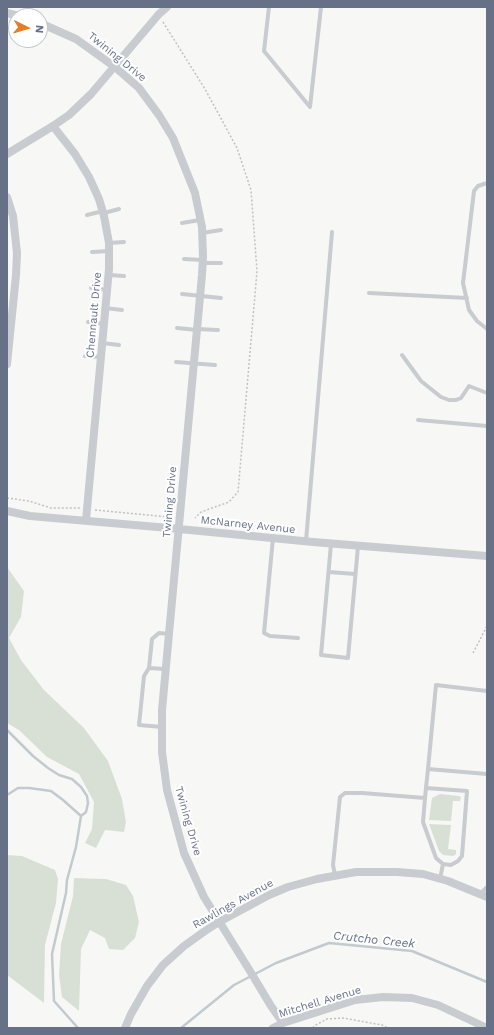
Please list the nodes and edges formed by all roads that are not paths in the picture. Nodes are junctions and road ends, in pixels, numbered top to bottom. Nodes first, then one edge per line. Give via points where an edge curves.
1 (167, 7) edge
2 (269, 7) edge
3 (321, 7) edge
4 (48, 27) edge
5 (115, 67) junction
6 (53, 126) junction
7 (7, 154) edge
8 (487, 183) edge
9 (7, 197) edge
10 (119, 209) dead end
11 (103, 212) junction
12 (86, 215) dead end
13 (201, 220) junction
14 (182, 223) dead end
15 (221, 230) dead end
16 (332, 232) dead end
17 (202, 233) junction
18 (124, 242) dead end
19 (109, 247) junction
20 (92, 252) dead end
21 (184, 259) dead end
22 (203, 261) junction
23 (221, 264) dead end
24 (108, 275) junction
25 (124, 276) dead end
26 (91, 288) dead end
27 (107, 290) junction
28 (369, 293) dead end
29 (182, 294) dead end
30 (200, 296) junction
31 (221, 298) dead end
32 (467, 298) junction
33 (106, 308) junction
34 (122, 310) dead end
35 (88, 322) dead end
36 (104, 324) junction
37 (177, 328) dead end
38 (197, 329) junction
39 (487, 329) edge
40 (218, 330) dead end
41 (102, 343) junction
42 (119, 345) dead end
43 (402, 355) dead end
44 (85, 356) dead end
45 (101, 357) junction
46 (176, 362) dead end
47 (7, 364) edge
48 (194, 364) junction
49 (214, 365) dead end
50 (487, 393) edge
51 (418, 420) dead end
52 (487, 426) edge
53 (7, 511) edge
54 (86, 520) junction
55 (179, 529) junction
56 (273, 538) junction
57 (306, 542) junction
58 (331, 544) junction
59 (358, 546) junction
60 (487, 556) edge
61 (328, 572) junction
62 (355, 574) junction
63 (170, 634) junction
64 (298, 638) dead end
65 (149, 668) junction
66 (166, 669) junction
67 (487, 691) edge
68 (162, 727) junction
69 (428, 769) junction
70 (487, 774) edge
71 (426, 788) junction
72 (425, 798) junction
73 (443, 864) junction
74 (335, 875) junction
75 (440, 879) junction
76 (485, 892) edge
77 (219, 922) junction
78 (283, 1023) junction
79 (475, 1025) edge
80 (125, 1028) edge
81 (274, 1028) edge
82 (486, 1028) edge

1 - 5 street
2 - 3 lane via 264,51 310,107
4 - 5 street, Twining Drive via 76,39
5 - 6 street via 91,94
5 - 13 street, Twining Drive via 139,88 173,138 195,193
6 - 7 street
6 - 11 street, Chennault Drive via 90,177
8 - 32 lane via 478,186 474,191 463,283
9 - 47 street via 13,216 17,253
10 - 11 lane
11 - 12 lane
11 - 19 street, Chennault Drive
13 - 14 lane
13 - 17 street, Twining Drive
15 - 17 lane
16 - 57 lane
17 - 22 street, Twining Drive
18 - 19 lane
19 - 20 lane
19 - 24 street, Chennault Drive
21 - 22 lane
22 - 23 lane
22 - 30 street, Twining Drive
24 - 25 lane
24 - 27 street, Chennault Drive
26 - 27 lane
27 - 33 street, Chennault Drive
28 - 32 lane
29 - 30 lane
30 - 31 lane
30 - 38 street, Twining Drive
32 - 39 lane via 469,310
33 - 34 lane
33 - 36 street, Chennault Drive
35 - 36 lane
36 - 41 street, Chennault Drive
37 - 38 lane
38 - 40 lane
38 - 48 street, Twining Drive
41 - 42 lane
41 - 45 street, Chennault Drive
43 - 50 lane via 421,381 441,397 456,400 461,398 469,386
44 - 45 lane
45 - 54 street, Chennault Drive
46 - 48 lane
48 - 49 lane
48 - 55 street, Twining Drive
51 - 52 lane
53 - 54 street, McNarney Avenue via 30,516
54 - 55 street, McNarney Avenue
55 - 56 street, McNarney Avenue
55 - 63 street, Twining Drive
56 - 57 street, McNarney Avenue
56 - 64 lane via 264,633 270,636
57 - 58 street, McNarney Avenue
58 - 59 street, McNarney Avenue
58 - 61 lane
59 - 60 street, McNarney Avenue
59 - 62 lane
61 - 62 lane
61 - 62 lane via 321,655 348,658
63 - 65 lane via 159,633 152,639
63 - 66 street, Twining Drive
65 - 66 lane
65 - 68 lane via 144,676 139,725
66 - 68 street, Twining Drive
67 - 69 lane via 436,685
68 - 77 street, Twining Drive via 167,790 175,823 184,853 204,898
69 - 70 lane
69 - 71 lane
71 - 72 lane
71 - 73 lane via 467,792 462,856 452,865
72 - 73 lane via 423,822 436,858
72 - 74 lane via 362,793 345,794 340,797 333,864
73 - 75 lane
74 - 75 street, Rawlings Avenue via 398,872 423,874
74 - 77 street, Rawlings Avenue via 317,878 276,892
75 - 76 street, Rawlings Avenue
77 - 78 street, Twining Drive
77 - 80 street, Rawlings Avenue via 204,930 164,965 144,992
78 - 79 street, Mitchell Avenue via 355,1000 384,997 412,998 438,1004
78 - 81 street, Mitchell Avenue
79 - 82 street, Mitchell Avenue

